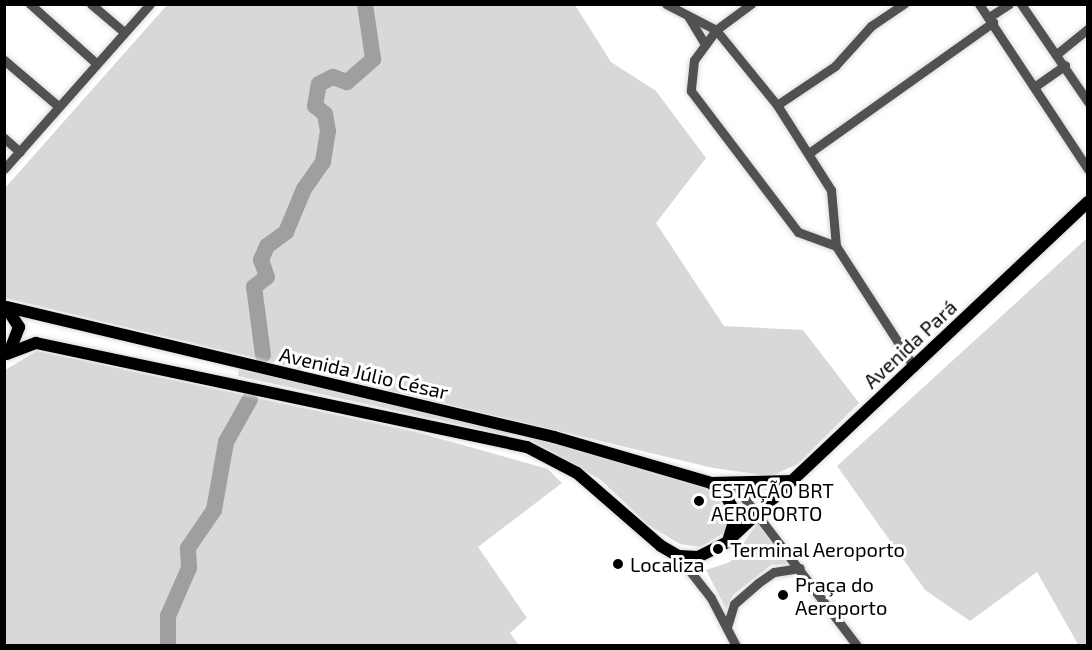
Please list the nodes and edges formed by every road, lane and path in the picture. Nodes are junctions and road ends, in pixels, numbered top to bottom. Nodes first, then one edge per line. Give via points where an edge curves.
1 (30, 4) edge
2 (91, 4) edge
3 (150, 4) edge
4 (666, 4) edge
5 (751, 4) edge
6 (904, 4) edge
7 (979, 4) edge
8 (1009, 4) edge
9 (1021, 4) edge
10 (688, 16) junction
11 (991, 19) junction
12 (1088, 29) edge
13 (716, 30) junction
14 (124, 32) junction
15 (705, 44) junction
16 (1058, 53) junction
17 (4, 60) edge
18 (96, 63) junction
19 (1065, 65) junction
20 (1034, 87) junction
21 (1088, 102) edge
22 (777, 105) junction
23 (58, 106) junction
24 (4, 138) edge
25 (20, 152) junction
26 (809, 153) junction
27 (4, 169) edge
28 (1088, 169) edge
29 (1088, 202) edge
30 (836, 246) junction
31 (6, 307) edge
32 (6, 354) edge
33 (914, 367) junction
34 (793, 481) junction
35 (711, 483) junction
36 (733, 483) junction
37 (758, 514) junction
38 (727, 542) junction
39 (678, 556) junction
40 (800, 568) junction
41 (727, 628) junction
42 (736, 645) edge
43 (857, 645) edge

1 - 18 street
2 - 14 street
3 - 14 street
4 - 10 street
5 - 13 street
6 - 22 street via 871,26 835,66
7 - 11 street
8 - 11 street
9 - 16 street
10 - 13 street
10 - 15 street
11 - 20 street
11 - 26 street
12 - 16 street
13 - 15 street
13 - 22 street
14 - 18 street
15 - 30 street via 694,60 690,81 711,122 798,232
16 - 19 street
17 - 23 street
18 - 23 street
19 - 20 street
19 - 21 street
20 - 28 street
22 - 26 street
23 - 25 street
24 - 25 street
25 - 27 street
26 - 30 street via 835,202
29 - 33 main road, Avenida Pará
30 - 33 street
31 - 32 main road via 19,327 17,342
31 - 35 main road, Avenida Júlio César via 554,437
32 - 39 main road, Avenida Júlio César via 36,342 527,447 577,473
33 - 34 main road, Avenida Pará
34 - 36 main road, Avenida Júlio César
34 - 37 main road, Avenida Pará
35 - 36 main road, Avenida Júlio César
35 - 38 main road via 724,492 736,514
36 - 37 street
37 - 38 main road
37 - 40 street
38 - 39 main road via 707,555
39 - 41 street, Avenida Júlio César via 699,579
40 - 41 street via 774,572 758,583 734,604
40 - 43 street
41 - 42 street, Avenida Júlio César

